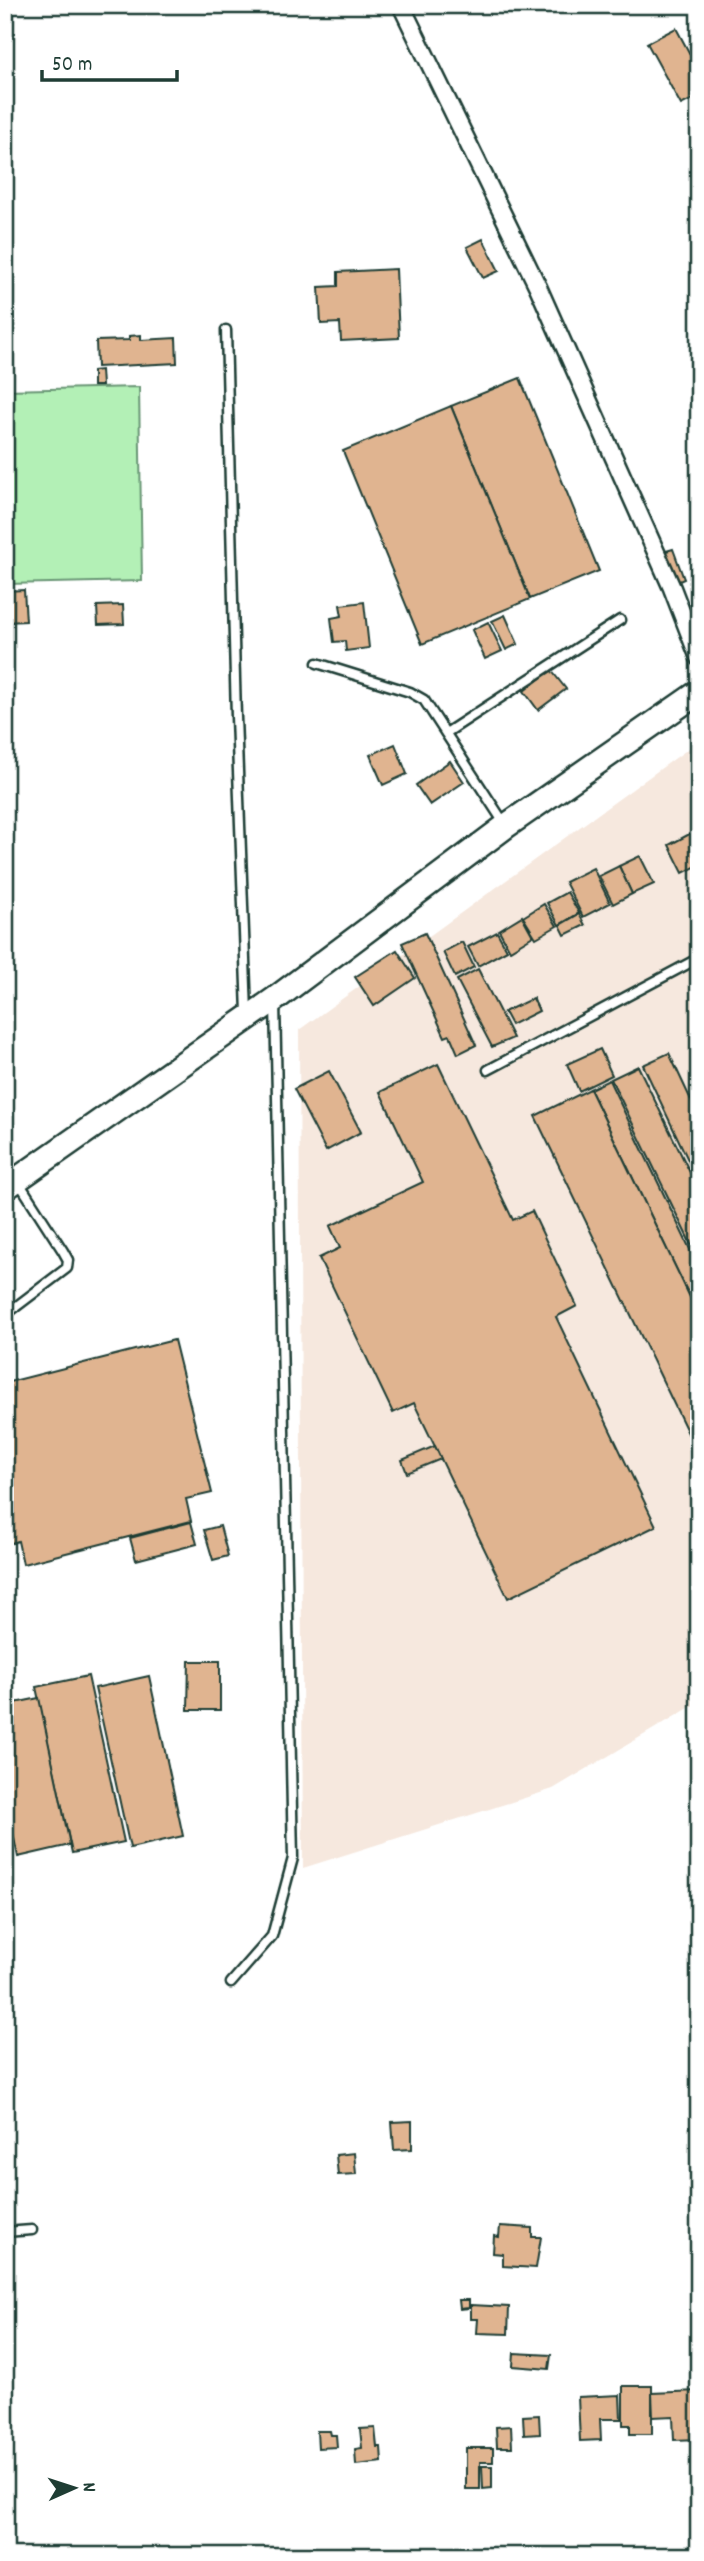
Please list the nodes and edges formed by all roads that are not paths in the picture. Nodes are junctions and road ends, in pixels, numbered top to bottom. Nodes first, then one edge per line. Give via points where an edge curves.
1 (401, 5) edge
2 (226, 330) dead end
3 (620, 620) dead end
4 (699, 658) edge
5 (317, 663) dead end
6 (699, 692) edge
7 (446, 733) junction
8 (506, 826) junction
9 (699, 958) edge
10 (275, 999) junction
11 (247, 1018) junction
12 (488, 1070) dead end
13 (11, 1184) edge
14 (5, 1315) edge
15 (231, 1983) dead end
16 (32, 2230) dead end
17 (5, 2232) edge

1 - 4 street via 538,287 673,589
2 - 11 lane
3 - 7 lane
5 - 7 lane via 410,692 424,700
6 - 8 main road
7 - 8 lane
8 - 10 main road
9 - 12 lane
10 - 11 main road
10 - 15 lane via 293,1858 272,1936
11 - 13 main road
13 - 14 lane via 68,1260 67,1268
16 - 17 lane

